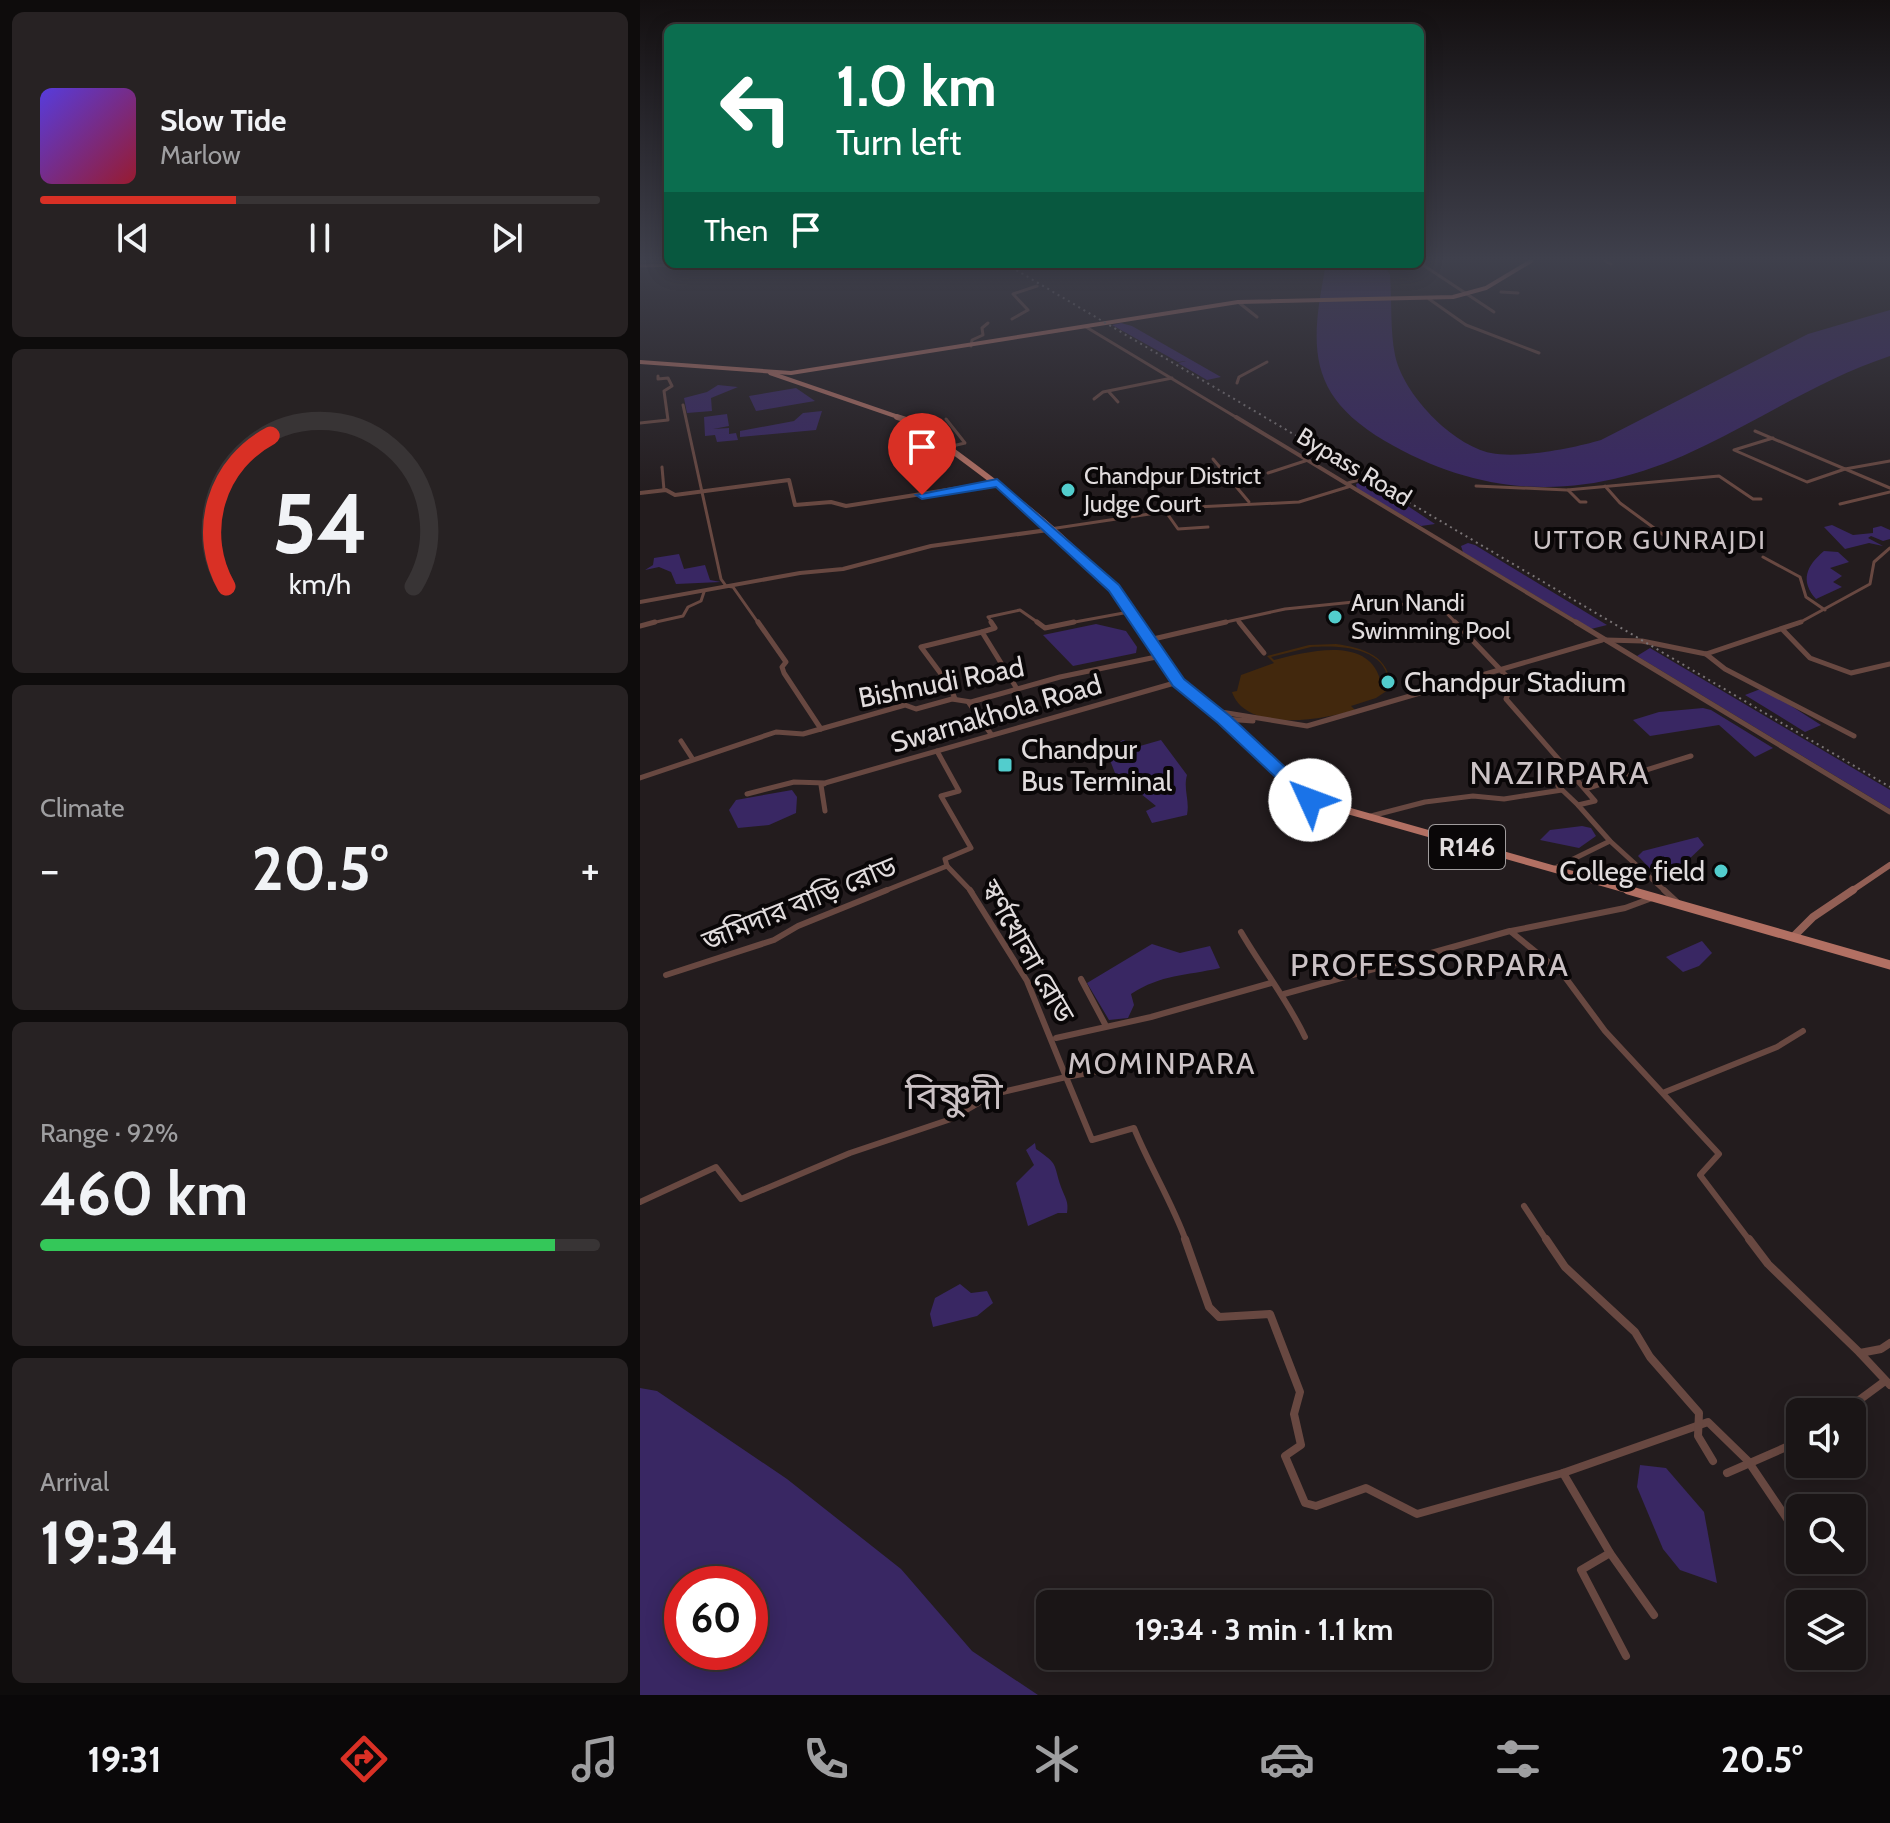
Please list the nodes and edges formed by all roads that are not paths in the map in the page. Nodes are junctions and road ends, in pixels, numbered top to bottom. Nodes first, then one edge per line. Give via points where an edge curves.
1 (972, 340) edge
2 (1007, 340) edge
3 (1108, 340) edge
4 (1505, 340) edge
5 (971, 346) junction
6 (1539, 353) dead end
7 (640, 362) edge
8 (1267, 362) dead end
9 (803, 372) junction
10 (770, 373) junction
11 (658, 376) dead end
12 (791, 378) junction
13 (1172, 378) junction
14 (1237, 383) dead end
15 (1109, 392) junction
16 (1094, 399) dead end
17 (1118, 402) dead end
18 (683, 405) dead end
19 (946, 419) dead end
20 (640, 423) edge
21 (1755, 431) dead end
22 (1773, 438) junction
23 (948, 447) junction
24 (1213, 459) dead end
25 (1308, 460) junction
26 (1890, 461) edge
27 (662, 467) dead end
28 (1845, 469) junction
29 (1268, 473) dead end
30 (1380, 474) dead end
31 (997, 482) junction
32 (1350, 485) junction
33 (1604, 485) junction
34 (1476, 486) dead end
35 (664, 490) junction
36 (1567, 490) junction
37 (1890, 490) edge
38 (640, 493) edge
39 (1761, 499) dead end
40 (1250, 502) junction
41 (1586, 502) dead end
42 (1840, 504) dead end
43 (1166, 512) junction
44 (1208, 527) dead end
45 (1048, 530) junction
46 (1665, 536) dead end
47 (1890, 548) edge
48 (1763, 557) dead end
49 (735, 590) junction
50 (704, 592) junction
51 (640, 602) edge
52 (1825, 610) junction
53 (1130, 611) junction
54 (1237, 620) junction
55 (640, 626) edge
56 (1783, 630) junction
57 (982, 632) junction
58 (1148, 640) junction
59 (1602, 640) junction
60 (1264, 653) dead end
61 (1706, 654) junction
62 (1161, 656) junction
63 (1890, 664) edge
64 (1500, 668) junction
65 (1178, 682) junction
66 (1017, 689) junction
67 (954, 697) junction
68 (969, 702) junction
69 (1214, 711) junction
70 (1224, 719) junction
71 (1261, 720) junction
72 (821, 729) junction
73 (991, 735) junction
74 (1854, 736) dead end
75 (681, 741) dead end
76 (937, 751) junction
77 (1691, 756) dead end
78 (692, 758) junction
79 (640, 778) edge
80 (1578, 781) junction
81 (825, 783) junction
82 (1585, 789) junction
83 (1562, 790) junction
84 (747, 794) dead end
85 (1578, 805) junction
86 (825, 811) dead end
87 (1890, 812) edge
88 (1363, 818) junction
89 (1610, 841) junction
90 (1890, 865) edge
91 (947, 866) junction
92 (1553, 869) junction
93 (1653, 897) junction
94 (1679, 903) junction
95 (1510, 931) junction
96 (1241, 932) dead end
97 (1795, 935) junction
98 (1890, 965) edge
99 (666, 975) dead end
100 (1081, 979) dead end
101 (1271, 983) junction
102 (1284, 994) junction
103 (1106, 1026) junction
104 (1803, 1031) dead end
105 (1305, 1037) dead end
106 (1056, 1038) junction
107 (1099, 1071) dead end
108 (1066, 1077) junction
109 (1665, 1092) junction
110 (640, 1202) edge
111 (1524, 1206) dead end
112 (1890, 1343) edge
113 (1860, 1353) junction
114 (1888, 1383) edge
115 (1865, 1398) edge
116 (1697, 1424) junction
117 (1786, 1448) edge
118 (1713, 1461) dead end
119 (1751, 1466) junction
120 (1563, 1473) junction
121 (1727, 1473) dead end
122 (1786, 1517) edge
123 (1610, 1553) junction
124 (1654, 1615) dead end
125 (1626, 1656) dead end

1 - 5 street
2 - 5 main road
3 - 13 street, Bypass Road
4 - 6 street
5 - 9 main road
7 - 10 main road
8 - 14 street
9 - 10 main road
9 - 12 main road
10 - 12 main road
11 - 20 street via 668,378 672,386 664,391 668,420
12 - 23 main road, R146 via 851,404 913,422
13 - 15 street
13 - 25 street, Bypass Road
15 - 16 street
15 - 17 street
18 - 49 street via 721,579
19 - 23 street via 965,443
21 - 22 street
22 - 28 street
22 - 28 street via 1734,450 1807,482
23 - 31 main road, R146
24 - 40 street
25 - 29 street
25 - 32 street, Bypass Road
26 - 28 street
27 - 35 street
28 - 37 street
30 - 32 street
31 - 35 street via 846,506 795,505 790,480 676,495
31 - 45 main road, R146
32 - 40 street via 1299,502
32 - 59 street, Bypass Road
33 - 36 street
33 - 39 street via 1719,476
33 - 46 street
34 - 36 street
35 - 38 street
36 - 41 street
37 - 42 street
40 - 43 street
43 - 44 street via 1178,529
43 - 45 street
45 - 49 street via 931,546
45 - 53 main road, R146 via 1111,585
47 - 52 street via 1873,561 1870,584
48 - 52 street via 1800,577 1806,597
49 - 50 street
49 - 72 street via 786,662 784,673
50 - 51 street
50 - 55 street via 683,616
52 - 56 street
53 - 57 street via 1045,628 1020,610 988,617 995,628
53 - 58 main road, R146
54 - 58 street
54 - 60 street
54 - 64 street via 1378,599 1393,598 1396,605 1435,601
56 - 61 street
56 - 63 street via 1807,657 1851,673
57 - 66 street
57 - 67 street via 921,648
58 - 62 main road, R146
59 - 61 street via 1642,641
59 - 64 street
59 - 87 street, Bypass Road
61 - 74 street
62 - 65 main road, R146
62 - 66 street, Bishnudi Road
64 - 71 street via 1315,725
64 - 80 street via 1514,684 1501,686 1506,699
65 - 69 main road, R146
65 - 73 street, Swarnakhola Road
66 - 68 street, Bishnudi Road
67 - 68 street, Bishnudi Road
67 - 72 street, Bishnudi Road
68 - 73 street
69 - 70 main road, R146
69 - 71 street
70 - 71 street
70 - 88 main road, R146 via 1310,800
72 - 78 street, Bishnudi Road via 798,735 776,732
73 - 76 street, Swarnakhola Road
75 - 78 street
76 - 81 street, Swarnakhola Road
76 - 91 street via 959,791 941,796 971,848 945,859
77 - 82 street
78 - 79 street, Bishnudi Road
80 - 82 street
80 - 83 street via 1558,786
81 - 84 street, Swarnakhola Road via 794,782
81 - 86 street
82 - 85 street via 1595,801
83 - 85 street
83 - 88 street via 1425,802
85 - 89 street
88 - 92 main road, R146
89 - 92 street
89 - 94 street
90 - 97 main road
91 - 99 street, জমিদার বাড়ি রোড via 774,940
91 - 106 street, স্বর্ণখোলা রোড via 990,919
92 - 93 main road, R146
93 - 94 main road, R146
93 - 95 street via 1625,908
94 - 97 main road, R146
95 - 102 street
95 - 109 street via 1562,973 1605,1031
96 - 101 street
97 - 98 main road
100 - 103 street
101 - 102 street
101 - 103 street
102 - 105 street
103 - 106 street
104 - 109 street via 1777,1047
106 - 108 street, স্বর্ণখোলা রোড
107 - 108 street
108 - 110 street via 994,1094 951,1119 850,1153 741,1199 716,1167
108 - 120 street, স্বর্ণখোলা রোড via 1092,1140 1134,1128 1156,1181 1175,1209 1209,1307 1219,1317 1270,1314 1300,1392 1294,1414 1301,1445 1285,1456 1305,1503 1316,1506 1362,1486 1402,1512 1417,1514
109 - 113 street via 1719,1154 1700,1175 1768,1264
111 - 116 street via 1565,1267 1635,1332 1699,1413
112 - 113 street
113 - 114 street
114 - 115 street
116 - 118 street
116 - 119 street via 1714,1426
116 - 120 street
117 - 119 street
119 - 121 street
119 - 122 street
120 - 123 street
123 - 124 street
123 - 125 street via 1581,1570

